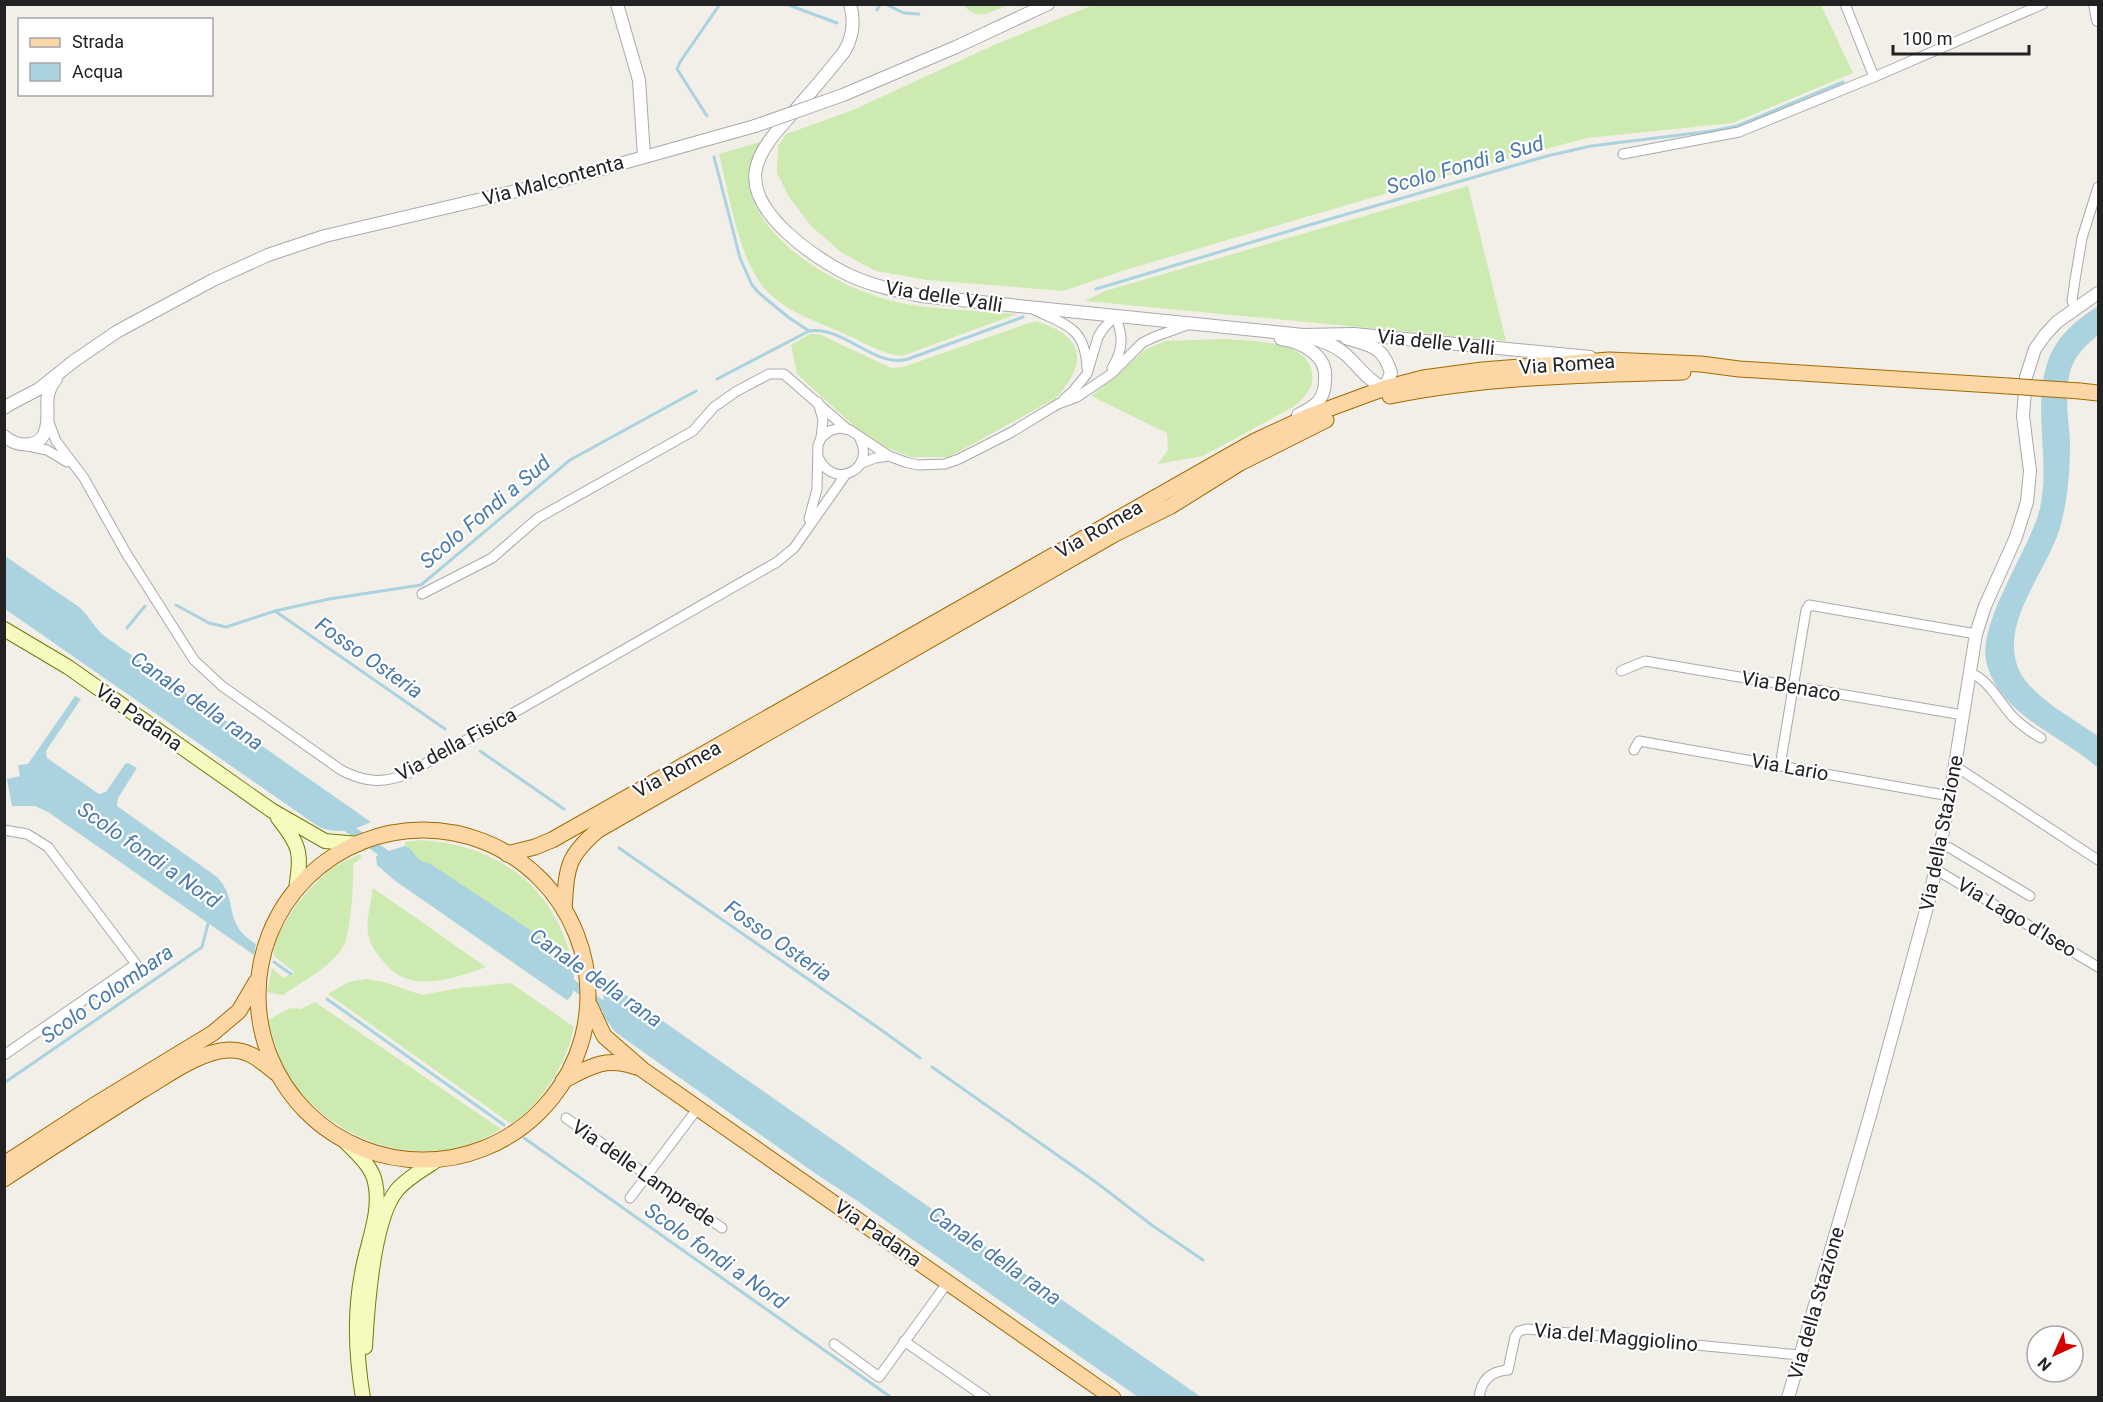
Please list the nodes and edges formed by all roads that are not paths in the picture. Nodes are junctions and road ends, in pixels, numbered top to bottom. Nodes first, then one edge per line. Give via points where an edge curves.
1 (850, 4) edge
2 (1048, 4) edge
3 (1845, 4) edge
4 (2043, 4) edge
5 (2095, 4) edge
6 (618, 7) edge
7 (2098, 20) edge
8 (1874, 77) junction
9 (1623, 154) dead end
10 (644, 156) junction
11 (2098, 187) edge
12 (2098, 293) edge
13 (1031, 308) junction
14 (2076, 308) junction
15 (1115, 316) junction
16 (1190, 324) junction
17 (1242, 329) junction
18 (1333, 334) junction
19 (1304, 335) junction
20 (1609, 360) junction
21 (67, 367) junction
22 (1739, 369) junction
23 (1087, 374) junction
24 (1098, 383) junction
25 (1386, 392) junction
26 (2098, 393) edge
27 (19, 400) junction
28 (818, 402) junction
29 (1058, 404) junction
30 (5, 408) edge
31 (46, 416) junction
32 (847, 429) junction
33 (1277, 430) junction
34 (6, 437) edge
35 (859, 437) junction
36 (821, 438) junction
37 (23, 446) junction
38 (889, 456) junction
39 (819, 459) junction
40 (860, 464) junction
41 (846, 474) junction
42 (84, 478) junction
43 (807, 527) junction
44 (422, 594) dead end
45 (4, 629) edge
46 (1976, 634) junction
47 (1621, 671) dead end
48 (1970, 673) junction
49 (1793, 686) junction
50 (1963, 715) junction
51 (2041, 738) dead end
52 (1634, 750) dead end
53 (1780, 766) junction
54 (1955, 766) junction
55 (1950, 796) junction
56 (271, 810) junction
57 (4, 830) edge
58 (358, 844) junction
59 (1939, 844) junction
60 (507, 854) junction
61 (2098, 860) edge
62 (1935, 868) junction
63 (296, 890) junction
64 (2030, 896) dead end
65 (564, 910) junction
66 (2098, 967) edge
67 (260, 974) junction
68 (588, 1003) junction
69 (4, 1055) edge
70 (643, 1070) junction
71 (279, 1076) junction
72 (563, 1081) junction
73 (698, 1108) junction
74 (566, 1118) dead end
75 (345, 1141) junction
76 (437, 1160) junction
77 (5, 1163) edge
78 (648, 1175) junction
79 (4, 1179) edge
80 (630, 1198) dead end
81 (722, 1228) dead end
82 (948, 1282) junction
83 (903, 1341) junction
84 (834, 1344) dead end
85 (1800, 1355) junction
86 (363, 1398) edge
87 (986, 1398) edge
88 (1113, 1398) edge
89 (1479, 1398) edge
90 (1788, 1398) edge

1 - 13 street, Via delle Valli via 853,21 849,44 765,147 756,169 756,186 764,203 799,243 852,277 921,296
2 - 10 street, Via Malcontenta, bridge via 843,95 755,126
3 - 8 street
4 - 8 street
5 - 7 street
6 - 10 street via 639,80
8 - 9 street via 1739,132
10 - 21 street, Via Malcontenta via 559,181 335,233 268,255 118,331
11 - 14 street via 2074,280 2072,301
12 - 14 street, Via della Stazione
13 - 15 street, Via delle Valli
13 - 23 street via 1078,334 1086,352
14 - 46 street, Via della Stazione via 2045,334 2028,371 2023,416 2030,471 2028,502
15 - 16 street, Via delle Valli
15 - 23 street via 1098,337
15 - 24 street via 1122,335 1120,351
16 - 17 street, Via delle Valli
16 - 24 street via 1142,343
17 - 19 street, Via delle Valli
17 - 33 street, Via delle Valli via 1312,350 1326,373 1319,400
18 - 19 street, Via delle Valli
18 - 20 street, Via delle Valli
18 - 25 street, Via delle Valli via 1370,345 1383,354 1391,373
19 - 25 street, Via delle Valli via 1334,346
20 - 22 main road, Via Romea
20 - 25 main road, Via Romea via 1462,372
21 - 27 street, Via Malcontenta
21 - 31 street, Via Malcontenta via 50,388
22 - 25 main road, Via Romea via 1507,378
22 - 26 main road, Via Romea, bridge
23 - 29 street
24 - 29 street
25 - 33 main road, Via Romea
25 - 65 main road, Via Romea via 1240,463 1171,506 1113,535 598,830 582,843 570,862
27 - 30 street, Via Malcontenta
27 - 31 street via 36,402
28 - 32 street
28 - 36 street, Via della Fisica via 823,420
28 - 44 street via 784,374 769,374 714,406 693,431 538,518 492,558
29 - 38 street via 1010,433 945,464 918,465
31 - 37 street, Via Malcontenta via 42,437
31 - 42 street, Via della Fisica via 56,441
32 - 35 street
32 - 36 street via 833,429
33 - 60 main road, Via Romea via 552,840
34 - 37 street
35 - 38 street
35 - 40 street via 864,450
36 - 39 street, Via della Fisica
37 - 42 street, Via della Fisica via 54,453
38 - 40 street, Via della Fisica
39 - 41 street via 831,472
39 - 43 street, Via della Fisica via 817,489
40 - 41 street, Via della Fisica
41 - 43 street, Via della Fisica
42 - 43 street, Via della Fisica via 132,563 202,670 341,770 374,782 407,774 777,562 794,548
45 - 56 main road, Via Padana via 68,667
46 - 48 street, Via della Stazione
46 - 49 street via 1809,605
47 - 49 street, Via Benaco via 1645,661
48 - 50 street, Via della Stazione
48 - 51 street via 1985,683 2014,718
49 - 50 street, Via Benaco
49 - 53 street
50 - 54 street, Via della Stazione
52 - 53 street, Via Lario via 1640,741
53 - 55 street, Via Lario
54 - 55 street, Via della Stazione
54 - 61 street
55 - 59 street, Via della Stazione
56 - 58 main road, Via Padana via 325,841
56 - 63 main road, Via Padana via 298,846
57 - 69 street via 27,834 48,847 136,963
58 - 60 main road via 391,834 425,831 476,839
58 - 63 main road via 318,868
59 - 62 street, Via della Stazione
59 - 64 street
60 - 65 main road via 539,878
62 - 66 street, Via Lago d'Iseo
62 - 85 street, Via della Stazione via 1871,1112
63 - 67 main road via 273,930
65 - 68 main road via 586,965
67 - 71 main road via 260,1024
67 - 77 main road via 239,1011 213,1033
68 - 70 main road via 604,1036
68 - 72 main road via 579,1052
70 - 72 main road via 613,1062 597,1064
70 - 73 main road, Via Padana
71 - 75 main road via 306,1111
71 - 79 main road via 253,1054 229,1050 209,1054 158,1081
72 - 76 main road via 540,1111 508,1136 472,1153
73 - 78 street
73 - 82 main road, Via Padana
74 - 78 street, Via delle Lamprede
75 - 76 main road via 388,1156
75 - 86 main road via 370,1169 377,1206 358,1300 357,1364
76 - 86 main road via 396,1191 381,1229 366,1316
78 - 80 street
78 - 81 street, Via delle Lamprede
82 - 83 street
82 - 88 main road, Via Padana
83 - 84 street via 879,1377
83 - 87 street
85 - 89 street, Via del Maggiolino via 1519,1330 1508,1370 1496,1371 1485,1381
85 - 90 street, Via della Stazione

